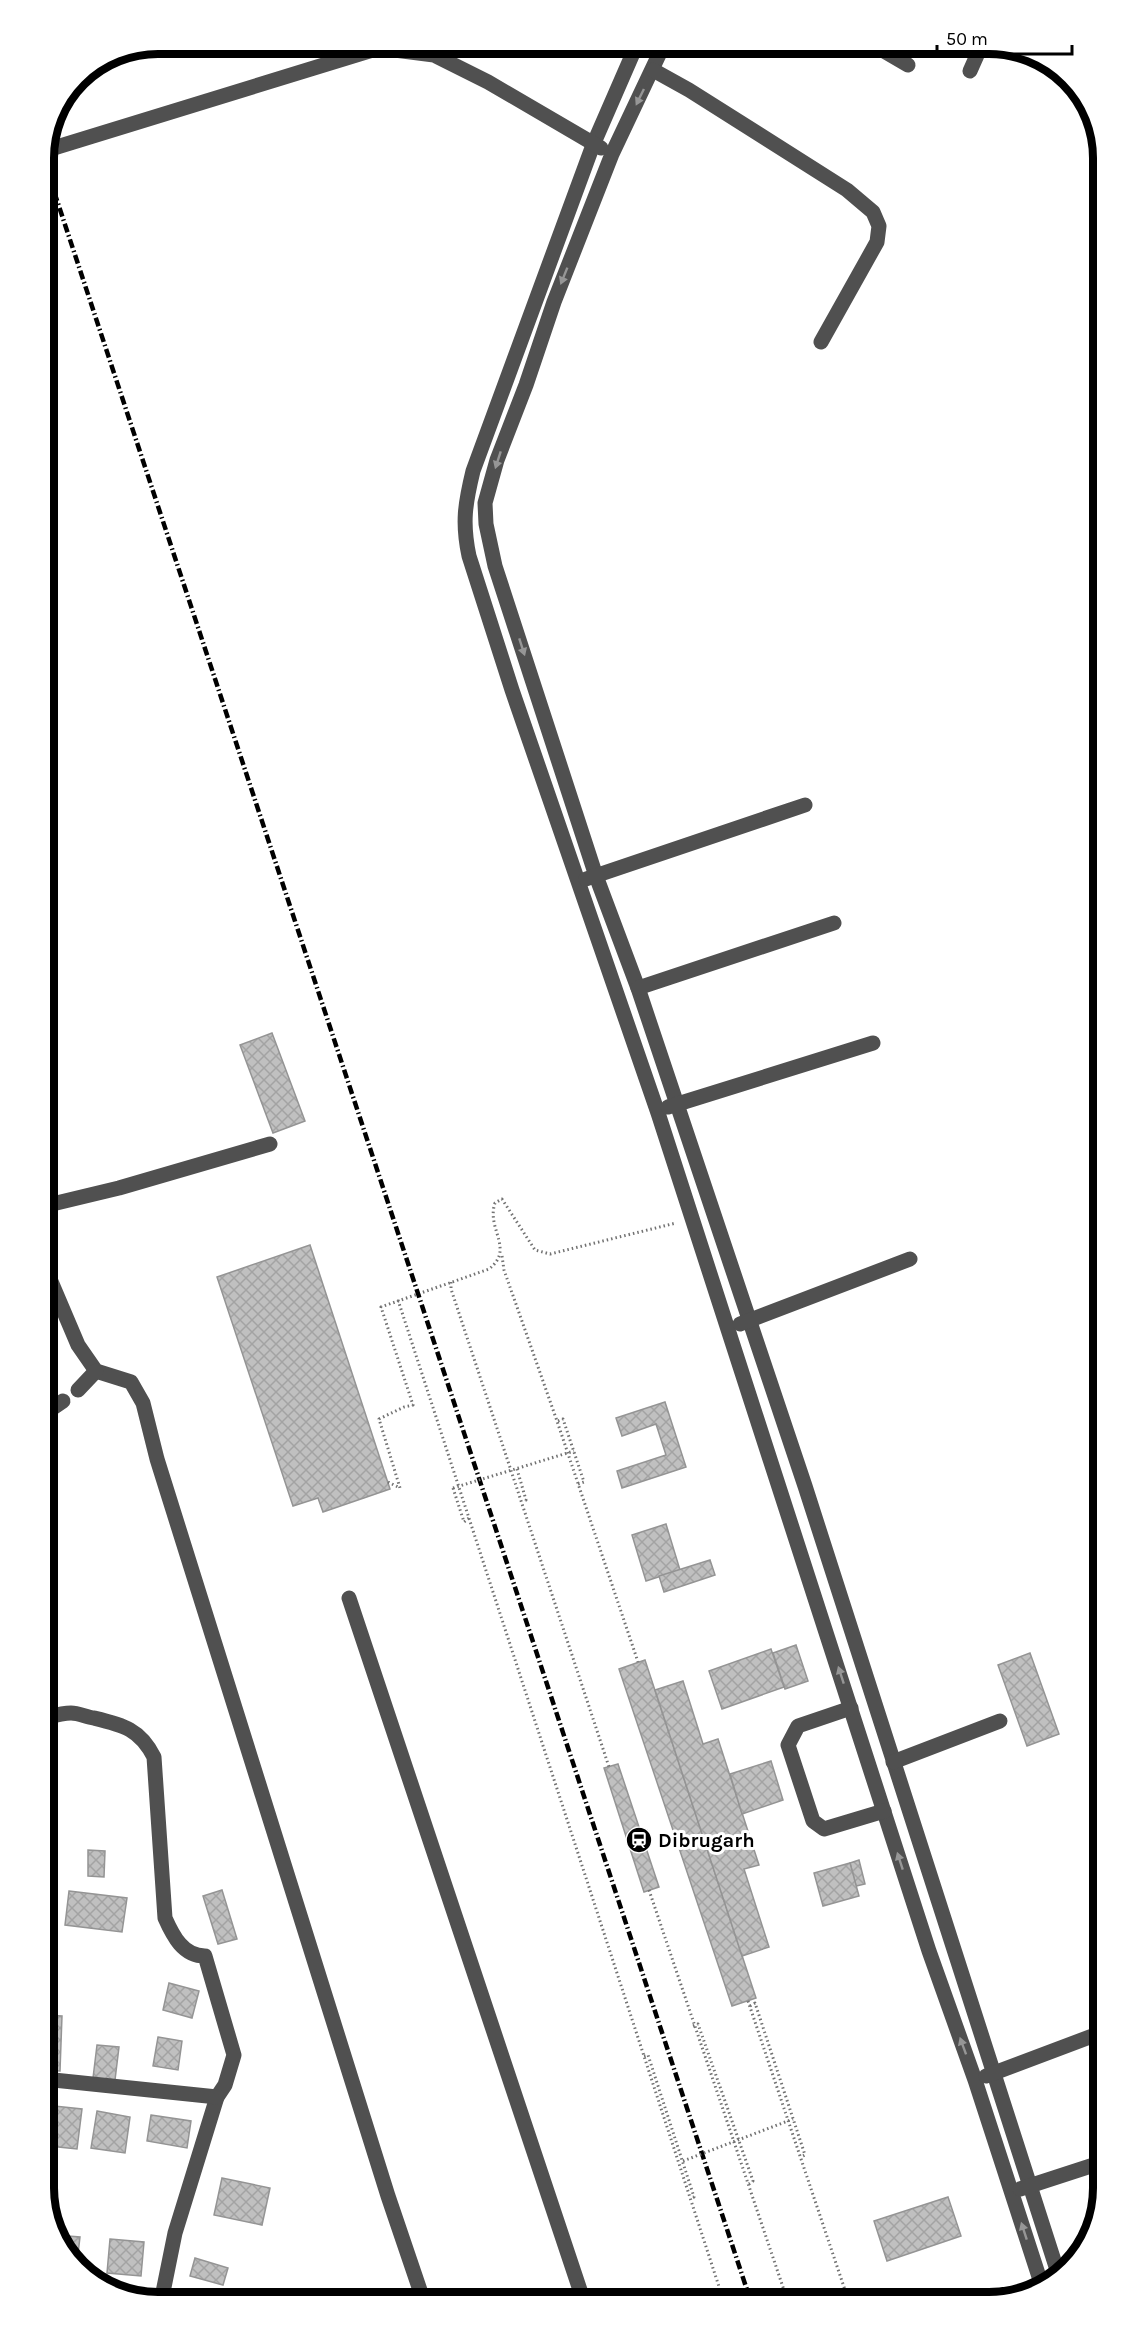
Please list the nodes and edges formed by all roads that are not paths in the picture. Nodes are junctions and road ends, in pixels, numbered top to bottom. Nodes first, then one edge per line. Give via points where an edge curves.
1 (329, 54) edge
2 (358, 54) edge
3 (426, 54) edge
4 (633, 54) edge
5 (660, 54) edge
6 (889, 54) edge
7 (978, 54) edge
8 (338, 60) junction
9 (908, 65) dead end
10 (653, 70) junction
11 (970, 71) dead end
12 (593, 145) junction
13 (55, 148) edge
14 (612, 154) junction
15 (821, 342) dead end
16 (805, 805) dead end
17 (596, 876) junction
18 (578, 882) junction
19 (834, 923) dead end
20 (638, 988) junction
21 (873, 1043) dead end
22 (675, 1104) junction
23 (658, 1113) junction
24 (270, 1144) dead end
25 (54, 1204) edge
26 (910, 1259) dead end
27 (54, 1289) edge
28 (748, 1321) junction
29 (729, 1328) junction
30 (96, 1371) junction
31 (78, 1390) dead end
32 (63, 1401) dead end
33 (54, 1407) edge
34 (349, 1598) dead end
35 (851, 1708) junction
36 (54, 1716) edge
37 (1000, 1721) dead end
38 (893, 1762) junction
39 (884, 1811) junction
40 (1093, 2036) edge
41 (994, 2073) junction
42 (54, 2080) edge
43 (975, 2080) junction
44 (217, 2097) junction
45 (1093, 2166) edge
46 (1029, 2186) junction
47 (1012, 2191) junction
48 (1056, 2267) edge
49 (1040, 2279) edge
50 (163, 2292) edge
51 (421, 2292) edge
52 (581, 2292) edge

1 - 8 street
2 - 8 street
3 - 12 street via 488,82
4 - 12 street
5 - 10 street
6 - 9 street
7 - 11 street
8 - 13 street
10 -> 14 street
10 - 15 street via 848,190 873,212 879,226 877,242
12 - 14 street
12 - 18 street via 473,471 464,519 469,556
14 -> 17 street via 554,302 497,460 486,503 495,566
16 - 17 street
17 - 18 street
17 - 20 street
18 - 23 street
19 - 20 street
20 - 22 street
21 - 22 street
22 - 23 street
22 - 28 street
23 - 29 street
24 - 25 street
26 - 28 street
27 - 30 street via 78,1345
28 - 29 street
28 - 38 street
35 -> 29 street
30 - 31 street
30 - 51 street via 131,1382 143,1403 157,1459
32 - 33 street
34 - 52 street
35 - 39 street
35 - 39 street via 798,1726 788,1745 813,1821 824,1829
36 - 44 street via 70,1713 120,1724 147,1742 154,1756 165,1918 172,1934 190,1954 205,1956 234,2055
37 - 38 street
38 - 41 street
43 -> 39 street
40 - 41 street
41 - 43 street
41 - 46 street
42 - 44 street
43 - 47 street
44 - 50 street via 175,2233
45 - 46 street
46 - 47 street
46 - 48 street
49 -> 47 street

